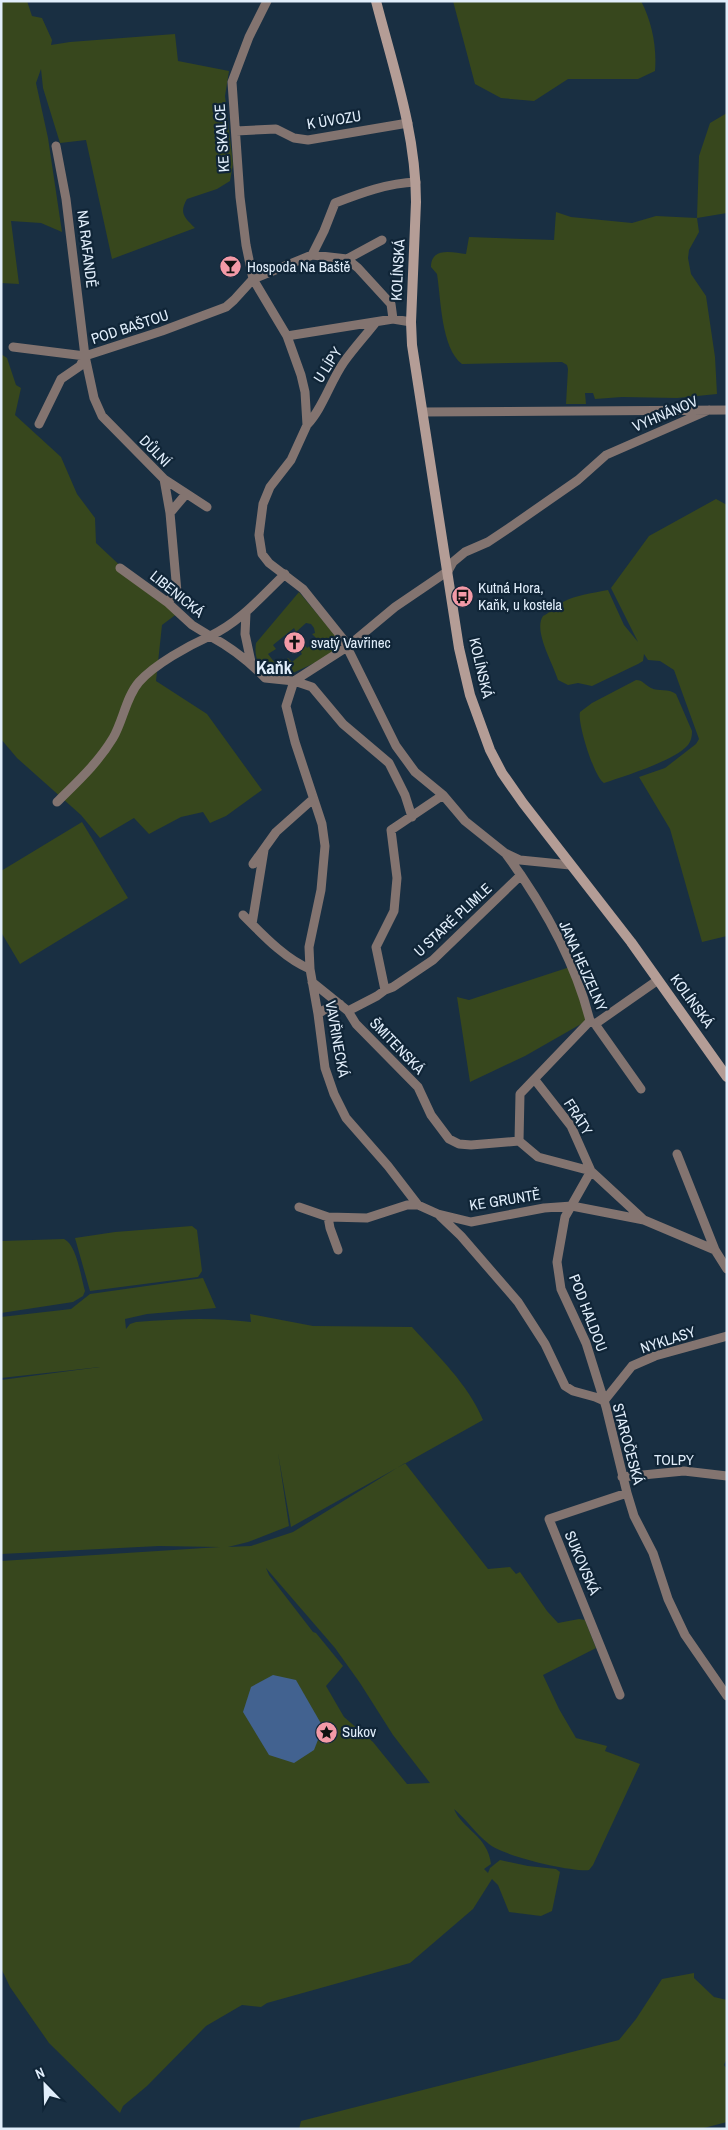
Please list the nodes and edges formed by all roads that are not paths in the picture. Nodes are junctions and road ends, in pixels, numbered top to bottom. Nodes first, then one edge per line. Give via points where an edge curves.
1 (267, 1) edge
2 (376, 1) edge
3 (408, 123) junction
4 (236, 132) junction
5 (56, 146) dead end
6 (416, 182) junction
7 (382, 240) dead end
8 (312, 254) junction
9 (346, 259) junction
10 (253, 279) junction
11 (393, 319) junction
12 (376, 322) junction
13 (411, 322) junction
14 (288, 336) junction
15 (13, 347) dead end
16 (85, 356) junction
17 (709, 410) junction
18 (727, 410) edge
19 (423, 412) junction
20 (39, 424) dead end
21 (306, 425) junction
22 (164, 479) junction
23 (186, 494) junction
24 (207, 507) dead end
25 (170, 513) junction
26 (120, 568) dead end
27 (448, 571) junction
28 (285, 574) junction
29 (167, 602) junction
30 (246, 613) junction
31 (210, 636) junction
32 (347, 647) junction
33 (251, 664) junction
34 (294, 681) junction
35 (396, 746) junction
36 (383, 756) junction
37 (443, 795) junction
38 (313, 799) junction
39 (57, 802) dead end
40 (412, 817) junction
41 (264, 847) junction
42 (505, 853) junction
43 (253, 864) dead end
44 (570, 865) junction
45 (521, 875) junction
46 (243, 915) dead end
47 (252, 924) junction
48 (310, 969) junction
49 (658, 980) junction
50 (312, 982) junction
51 (385, 990) junction
52 (340, 1004) junction
53 (348, 1011) junction
54 (318, 1014) junction
55 (593, 1022) junction
56 (727, 1077) edge
57 (536, 1080) junction
58 (641, 1089) dead end
59 (519, 1141) junction
60 (677, 1154) dead end
61 (591, 1171) junction
62 (418, 1205) junction
63 (572, 1206) junction
64 (299, 1207) dead end
65 (438, 1214) junction
66 (328, 1217) junction
67 (644, 1220) junction
68 (471, 1222) junction
69 (461, 1236) junction
70 (338, 1250) dead end
71 (715, 1250) junction
72 (727, 1269) edge
73 (727, 1336) edge
74 (604, 1401) junction
75 (727, 1476) edge
76 (622, 1477) junction
77 (627, 1492) junction
78 (620, 1695) dead end
79 (727, 1696) edge

1 - 4 street, KE SKALCE via 232,82
2 - 3 street, KOLÍNSKÁ
3 - 4 street, K ÚVOZU via 308,140 294,138 276,129
3 - 6 street, KOLÍNSKÁ
4 - 10 street, KE SKALCE via 240,197
5 - 16 street, NA RAFANDĚ via 66,199
6 - 8 street via 381,188 335,203
6 - 13 street, KOLÍNSKÁ
7 - 9 street
8 - 9 street
8 - 10 street
9 - 11 street via 391,304
10 - 14 street, KE SKALCE
10 - 16 street, POD BAŠTOU via 226,307
11 - 12 street, U LÍPY
11 - 13 street, U LÍPY
12 - 14 street, U LÍPY
12 - 21 street, U LÍPY via 344,362 315,417
13 - 19 street, KOLÍNSKÁ
14 - 21 street, KE SKALCE via 301,375
15 - 16 street
16 - 20 street, POD BAŠTOU via 80,366 61,379
16 - 22 street, DŮLNÍ via 94,398 102,416
17 - 18 street
17 - 19 street, VYHNÁNOV
17 - 27 street, VYHNÁNOV via 606,455 578,480 509,528 465,552
19 - 27 street, KOLÍNSKÁ
21 - 28 street via 291,460 270,487 263,504 259,535 261,549 269,563
22 - 23 street
22 - 25 street, DŮLNÍ
23 - 24 street
23 - 25 street
25 - 29 street, DŮLNÍ via 177,592
26 - 29 street, LIBENICKÁ
27 - 32 street, VYHNÁNOV via 395,607
27 - 44 street, KOLÍNSKÁ via 459,648 470,695 490,750 502,774
28 - 30 street, LIBENICKÁ
28 - 32 street via 325,615
29 - 31 street, LIBENICKÁ via 192,626
30 - 31 street, LIBENICKÁ
30 - 33 street via 245,634
31 - 33 street via 228,645
31 - 39 street via 196,642 138,683 113,737 92,768
32 - 34 street
32 - 35 street
33 - 34 street via 265,678
34 - 36 street via 312,687 343,724
34 - 38 street, VAVŘINECKÁ via 286,706
35 - 36 street
35 - 37 street via 415,772
36 - 40 street via 405,795
37 - 40 street
37 - 42 street via 465,821
38 - 41 street
38 - 48 street, VAVŘINECKÁ via 322,824 325,846 321,890 309,947
40 - 51 street via 391,830 397,878 394,911 376,947
41 - 43 street
41 - 47 street
42 - 44 street via 520,860
42 - 45 street, JANA HEJZELNY
44 - 49 street, KOLÍNSKÁ
45 - 51 street, U STARÉ PLIMLE via 433,960 393,988
45 - 55 street, JANA HEJZELNY via 538,900 570,962
46 - 47 street
47 - 48 street
48 - 50 street, VAVŘINECKÁ
49 - 55 street, JANA HEJZELNY
49 - 56 street, KOLÍNSKÁ
50 - 52 street, ŠMITENSKÁ
50 - 54 street, VAVŘINECKÁ
51 - 53 street, U STARÉ PLIMLE
52 - 53 street, ŠMITENSKÁ
52 - 54 street
53 - 59 street, ŠMITENSKÁ via 356,1024 418,1087 449,1139 471,1145
54 - 62 street, VAVŘINECKÁ via 325,1068 346,1118
55 - 57 street
55 - 58 street
57 - 59 street via 520,1094
57 - 61 street, FRÁTY via 570,1126
59 - 61 street via 538,1157
60 - 71 street
61 - 63 street
61 - 67 street, KE GRUNTĚ
62 - 65 street, KE GRUNTĚ
62 - 66 street via 407,1205 367,1218
63 - 67 street, KE GRUNTĚ
63 - 68 street, KE GRUNTĚ
63 - 74 street, POD HALDOU via 560,1237 559,1280 586,1343
64 - 66 street
65 - 68 street, KE GRUNTĚ
65 - 69 street, STAROČESKÁ
66 - 70 street
67 - 71 street, KE GRUNTĚ
68 - 69 street
69 - 74 street, STAROČESKÁ via 523,1309 545,1344 565,1386
71 - 72 street
73 - 74 street, NYKLASY via 654,1356 632,1366
74 - 76 street, STAROČESKÁ
75 - 76 street, TOLPY via 684,1471
76 - 77 street, STAROČESKÁ
77 - 78 street, SUKOVSKÁ via 549,1519
77 - 79 street, STAROČESKÁ via 679,1624

